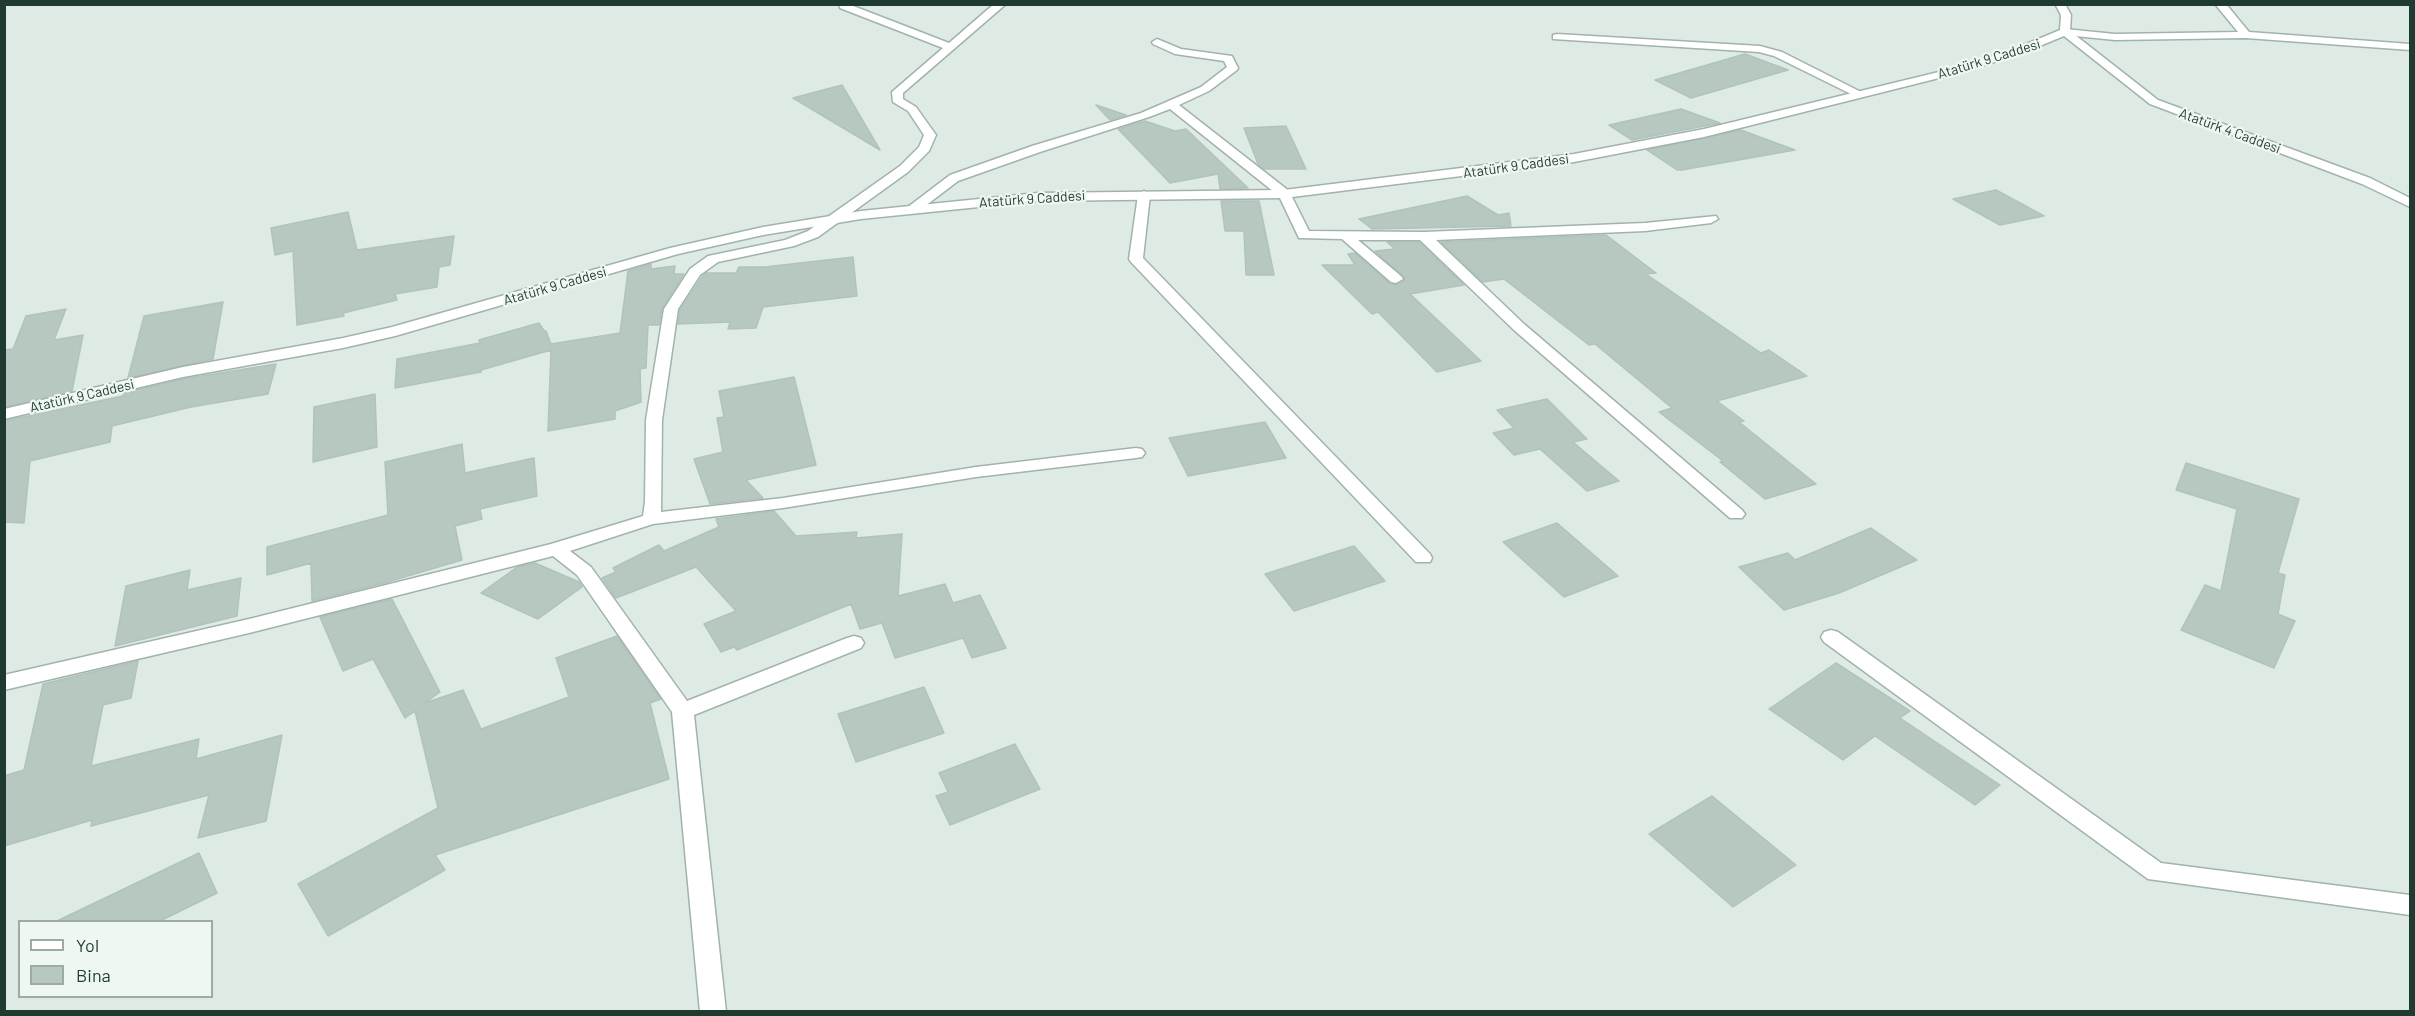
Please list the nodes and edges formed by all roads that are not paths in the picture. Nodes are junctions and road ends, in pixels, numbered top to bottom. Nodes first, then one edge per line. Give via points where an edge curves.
1 (1001, 4) edge
2 (2060, 4) edge
3 (2220, 4) edge
4 (843, 6) edge
5 (2064, 33) junction
6 (2246, 35) junction
7 (1557, 37) dead end
8 (1157, 42) dead end
9 (950, 46) junction
10 (2410, 47) edge
11 (1859, 94) junction
12 (1171, 104) junction
13 (1284, 194) junction
14 (1144, 195) junction
15 (2410, 203) edge
16 (911, 210) junction
17 (834, 219) junction
18 (1711, 219) dead end
19 (1346, 235) junction
20 (1424, 236) junction
21 (1396, 279) dead end
22 (4, 414) edge
23 (1136, 453) dead end
24 (1736, 514) dead end
25 (651, 519) junction
26 (556, 549) junction
27 (1423, 558) dead end
28 (1831, 637) dead end
29 (854, 643) dead end
30 (4, 683) edge
31 (683, 711) junction
32 (2410, 905) edge
33 (713, 1011) edge

1 - 9 street
2 - 5 street via 2066,15
3 - 6 street
4 - 9 street
5 - 6 street via 2115,37
5 - 11 street, Atatürk 9 Caddesi via 1986,62
5 - 15 street, Atatürk 4 Caddesi via 2154,102 2366,181
6 - 10 street
7 - 11 street via 1760,49
8 - 12 street via 1179,52 1228,58 1233,68 1205,89
9 - 17 street via 898,92 897,100 912,109 930,135 925,148 904,169
11 - 13 street, Atatürk 9 Caddesi via 1624,149
12 - 13 street
12 - 16 street via 954,178
13 - 14 street, Atatürk 9 Caddesi
13 - 19 street via 1304,235
14 - 16 street, Atatürk 9 Caddesi via 1038,197
14 - 27 street via 1136,259
16 - 17 street, Atatürk 9 Caddesi
17 - 22 street, Atatürk 9 Caddesi via 675,251 385,333 173,375
17 - 25 street via 813,234 789,243 714,259 695,272 671,309 654,420
18 - 20 street via 1645,227
19 - 20 street
19 - 21 street
20 - 24 street via 1519,327
23 - 25 street
25 - 26 street
26 - 30 street
26 - 31 street via 584,571
28 - 32 street via 2156,872
29 - 31 street
31 - 33 street

